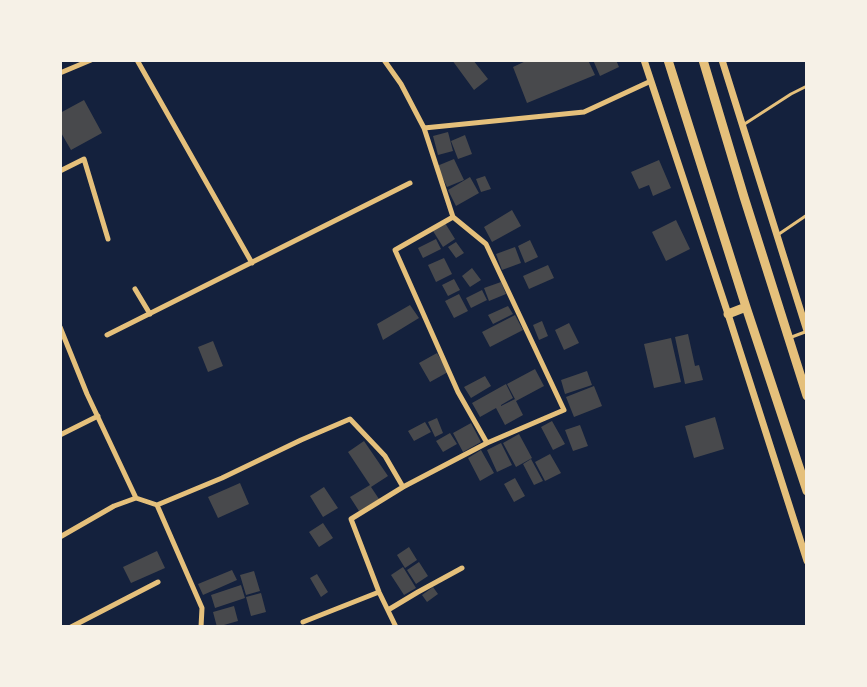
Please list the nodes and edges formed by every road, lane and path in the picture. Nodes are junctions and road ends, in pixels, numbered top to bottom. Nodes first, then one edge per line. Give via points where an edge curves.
1 (91, 60) edge
2 (137, 60) edge
3 (384, 60) edge
4 (644, 60) edge
5 (668, 60) edge
6 (703, 60) edge
7 (722, 60) edge
8 (60, 73) edge
9 (651, 81) junction
10 (807, 86) edge
11 (743, 125) junction
12 (424, 128) junction
13 (60, 171) edge
14 (410, 183) dead end
15 (807, 215) edge
16 (453, 217) junction
17 (777, 235) junction
18 (108, 239) dead end
19 (252, 263) junction
20 (135, 289) dead end
21 (746, 307) junction
22 (150, 314) junction
23 (728, 314) junction
24 (60, 327) edge
25 (807, 331) edge
26 (107, 335) dead end
27 (788, 338) junction
28 (807, 396) edge
29 (98, 416) junction
30 (60, 435) edge
31 (487, 442) junction
32 (403, 487) junction
33 (807, 491) edge
34 (136, 498) junction
35 (157, 505) junction
36 (60, 537) edge
37 (807, 561) edge
38 (462, 568) dead end
39 (158, 582) dead end
40 (379, 592) junction
41 (388, 610) junction
42 (303, 622) dead end
43 (71, 627) edge
44 (201, 627) edge
45 (396, 627) edge

1 - 8 street
2 - 19 street
3 - 12 street
4 - 9 street
5 - 21 highway
6 - 27 highway
7 - 11 street
9 - 12 street via 584,112
9 - 23 street
10 - 11 lane
11 - 17 street
12 - 16 street
13 - 18 street via 84,159
14 - 19 street
15 - 17 lane
16 - 31 street via 395,250 458,392
16 - 31 street via 486,244 564,410
17 - 25 street
19 - 22 street
20 - 22 street
21 - 23 highway
21 - 33 highway
22 - 26 street
23 - 37 street
24 - 29 street
25 - 27 lane
27 - 28 highway
29 - 30 street
29 - 34 street
31 - 32 street
32 - 35 street via 385,456 350,419
32 - 40 street via 351,519
34 - 35 street
34 - 36 street
35 - 44 street via 202,608
38 - 41 street
39 - 43 street
40 - 41 street
40 - 42 street
41 - 45 street

